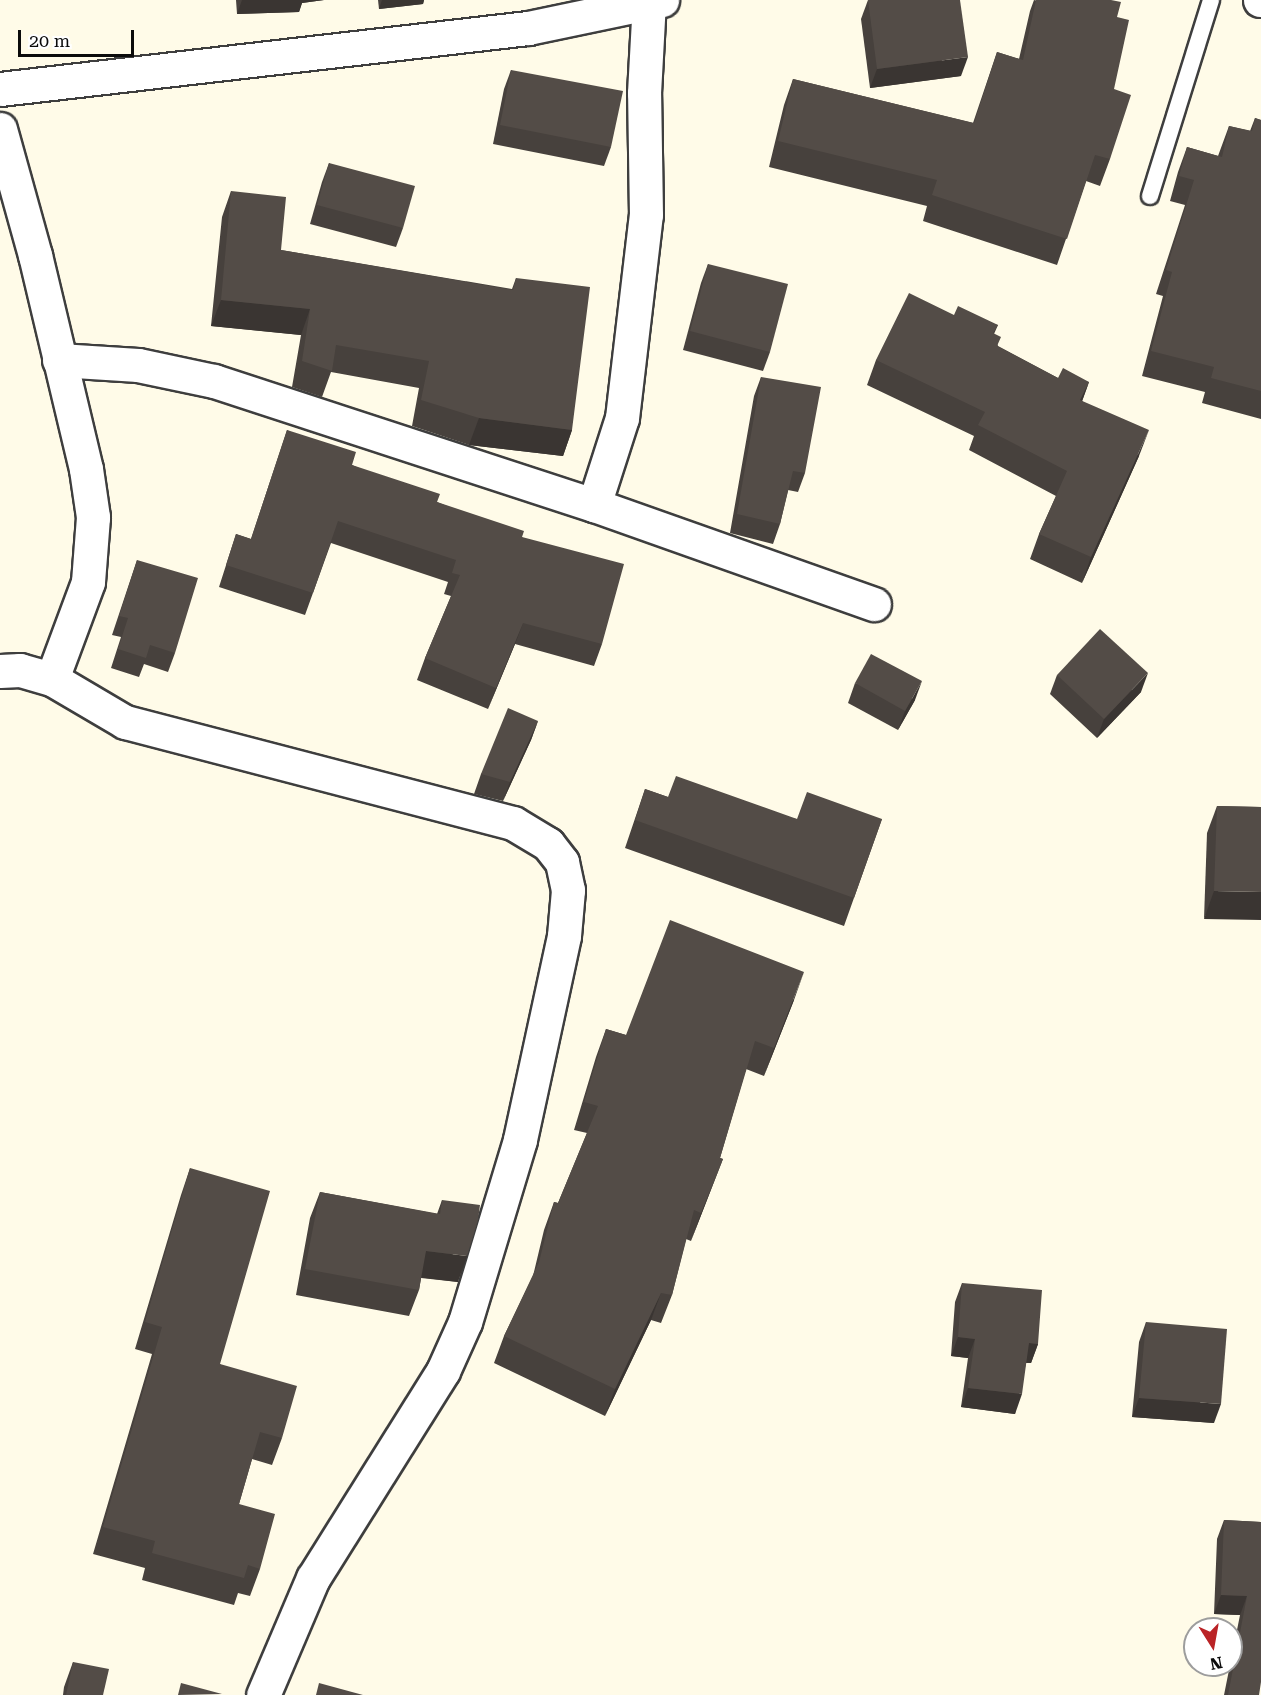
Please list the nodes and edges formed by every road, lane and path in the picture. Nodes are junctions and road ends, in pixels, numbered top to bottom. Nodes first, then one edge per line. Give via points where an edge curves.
1 (1211, 0) edge
2 (655, 1) edge
3 (0, 88) edge
4 (0, 129) edge
5 (1150, 196) dead end
6 (59, 360) junction
7 (594, 505) junction
8 (874, 604) dead end
9 (0, 672) edge
10 (52, 679) junction
11 (263, 1695) edge

1 - 5 lane
2 - 3 street via 528,28
2 - 7 street via 644,93 646,215 622,418
4 - 6 street
6 - 7 street via 138,365 214,381
6 - 10 street via 86,469 93,517 88,582
7 - 8 street
9 - 10 street via 20,670
10 - 11 street via 125,722 513,823 548,844 562,862 568,890 564,936 520,1140 465,1322 443,1371 313,1578

